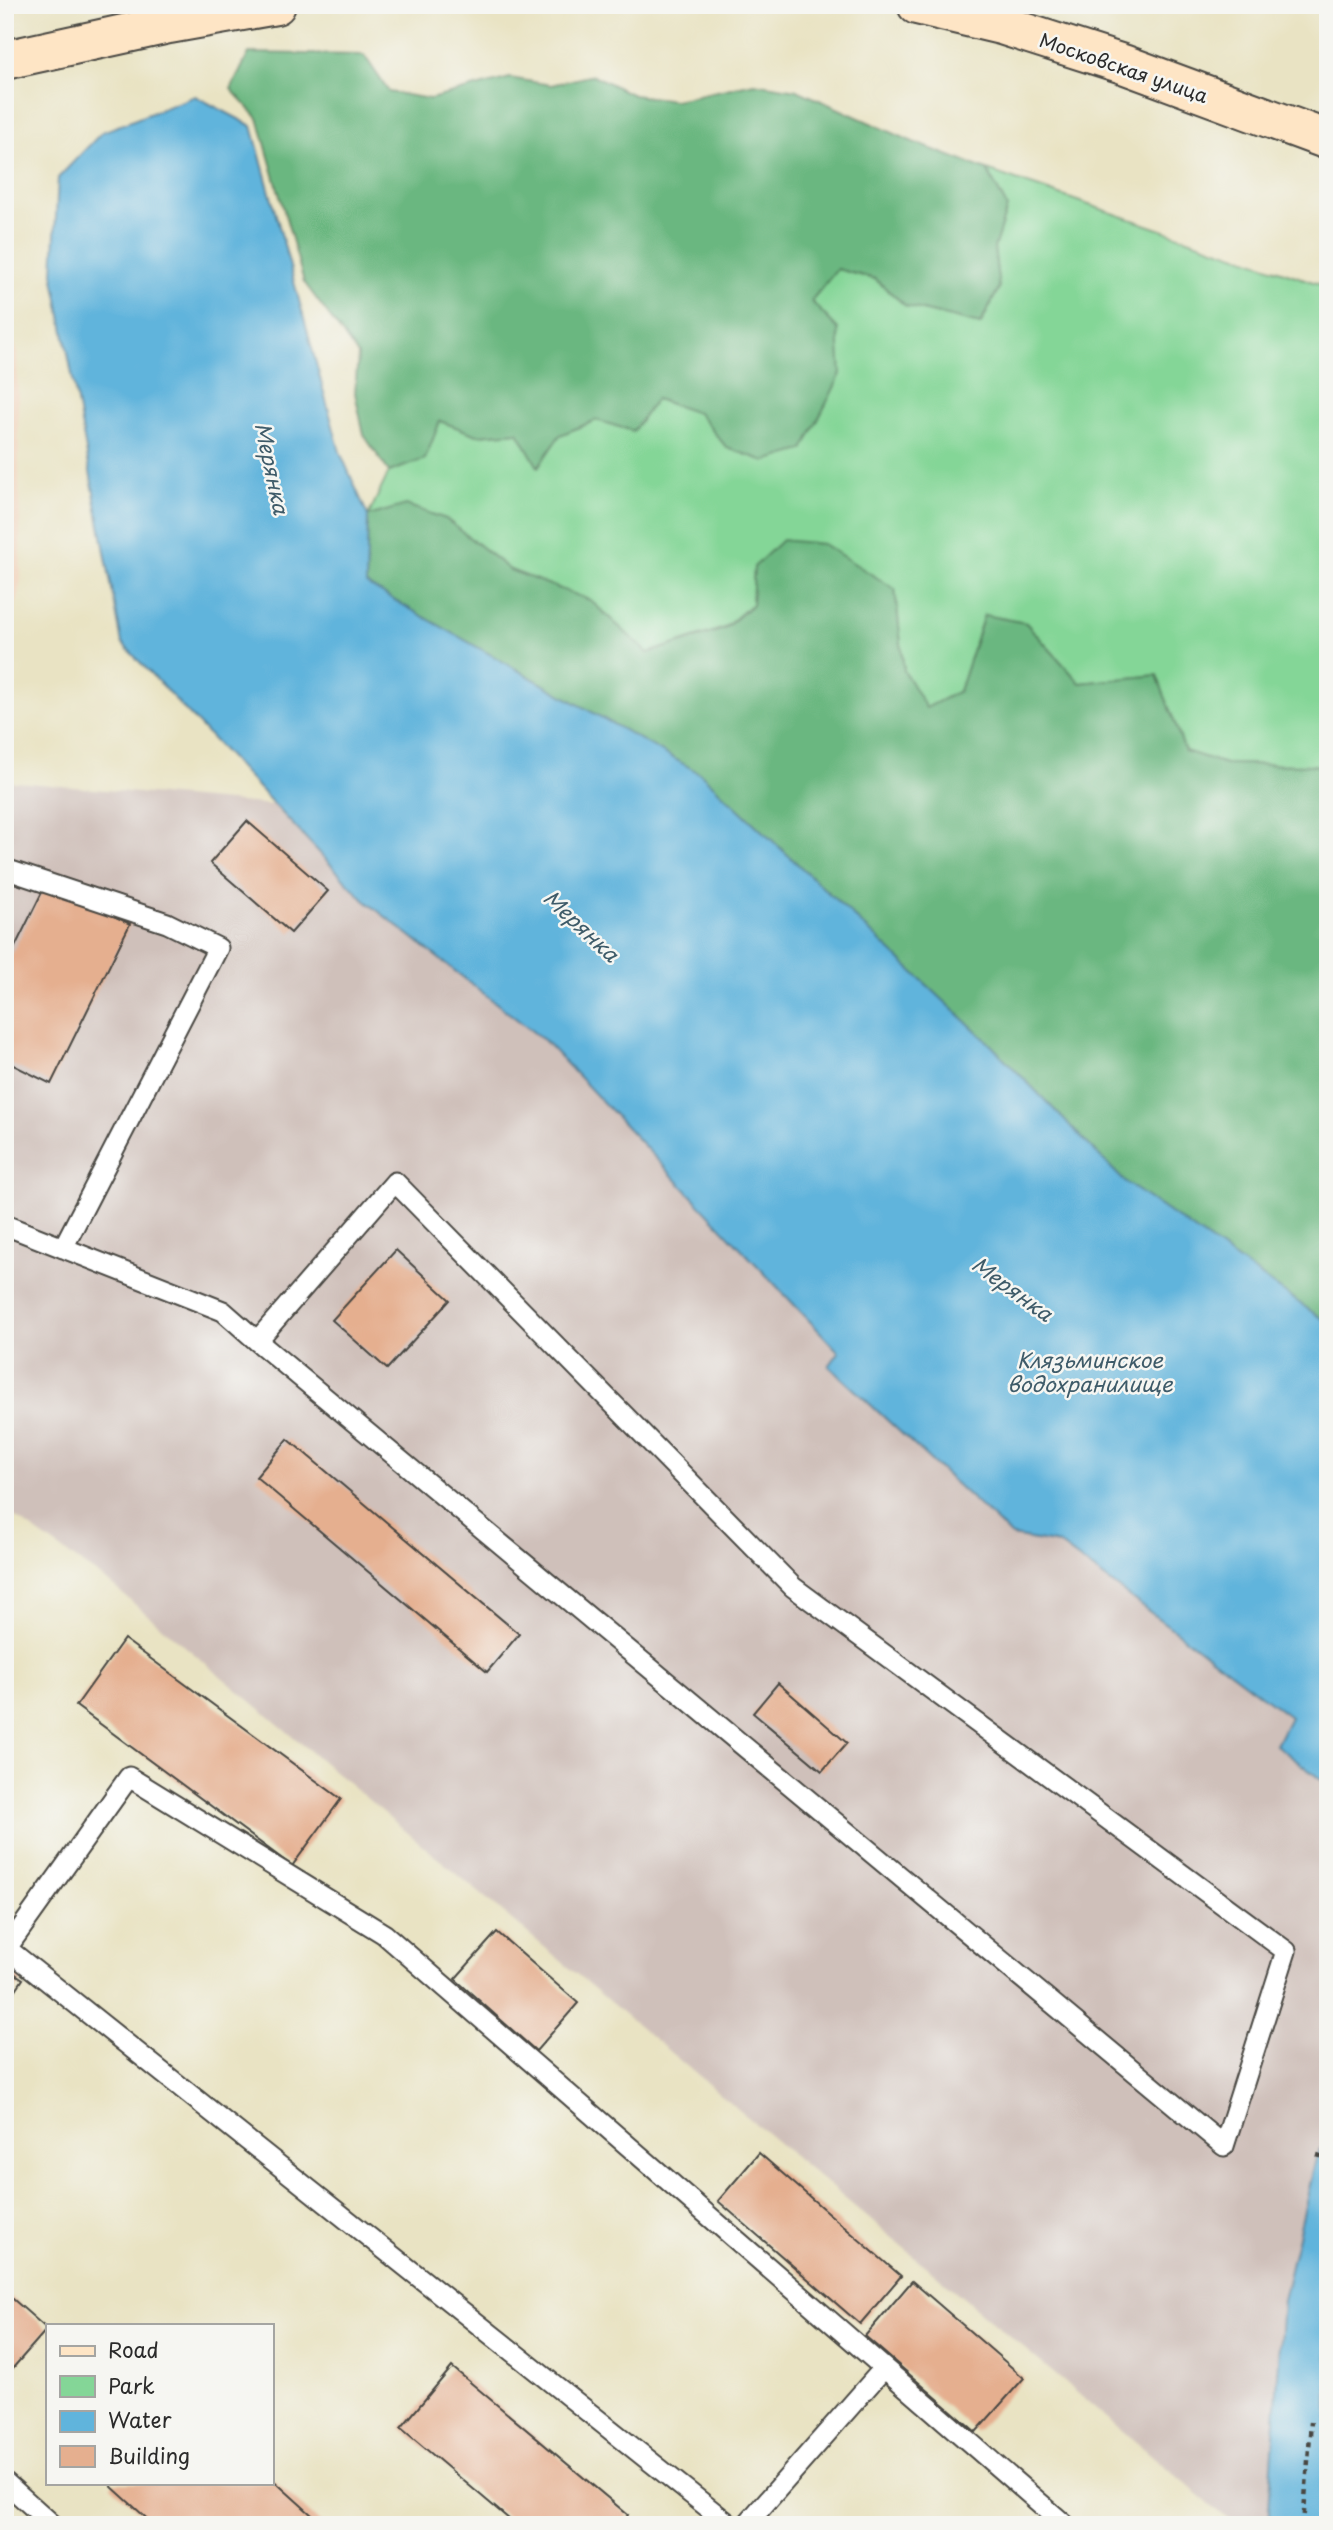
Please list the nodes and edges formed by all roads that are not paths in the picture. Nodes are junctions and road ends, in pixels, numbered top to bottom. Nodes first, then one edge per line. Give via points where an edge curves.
1 (276, 5) edge
2 (917, 5) edge
3 (5, 60) edge
4 (1328, 140) edge
5 (5, 869) edge
6 (5, 1225) edge
7 (63, 1248) junction
8 (257, 1341) junction
9 (6, 1947) edge
10 (884, 2368) junction
11 (5, 2482) edge
12 (53, 2525) edge
13 (730, 2525) edge
14 (746, 2525) edge
15 (1065, 2525) edge

1 - 3 main road
2 - 4 main road, Московская улица via 1002,25 1123,64
5 - 7 lane via 166,923 218,948
6 - 7 lane
7 - 8 lane via 223,1311
8 - 8 lane via 1116,2056 1224,2146 1286,1951 793,1587 395,1182
9 - 10 lane via 129,1777 384,1934
9 - 13 lane
10 - 14 lane
10 - 15 lane
11 - 12 lane

